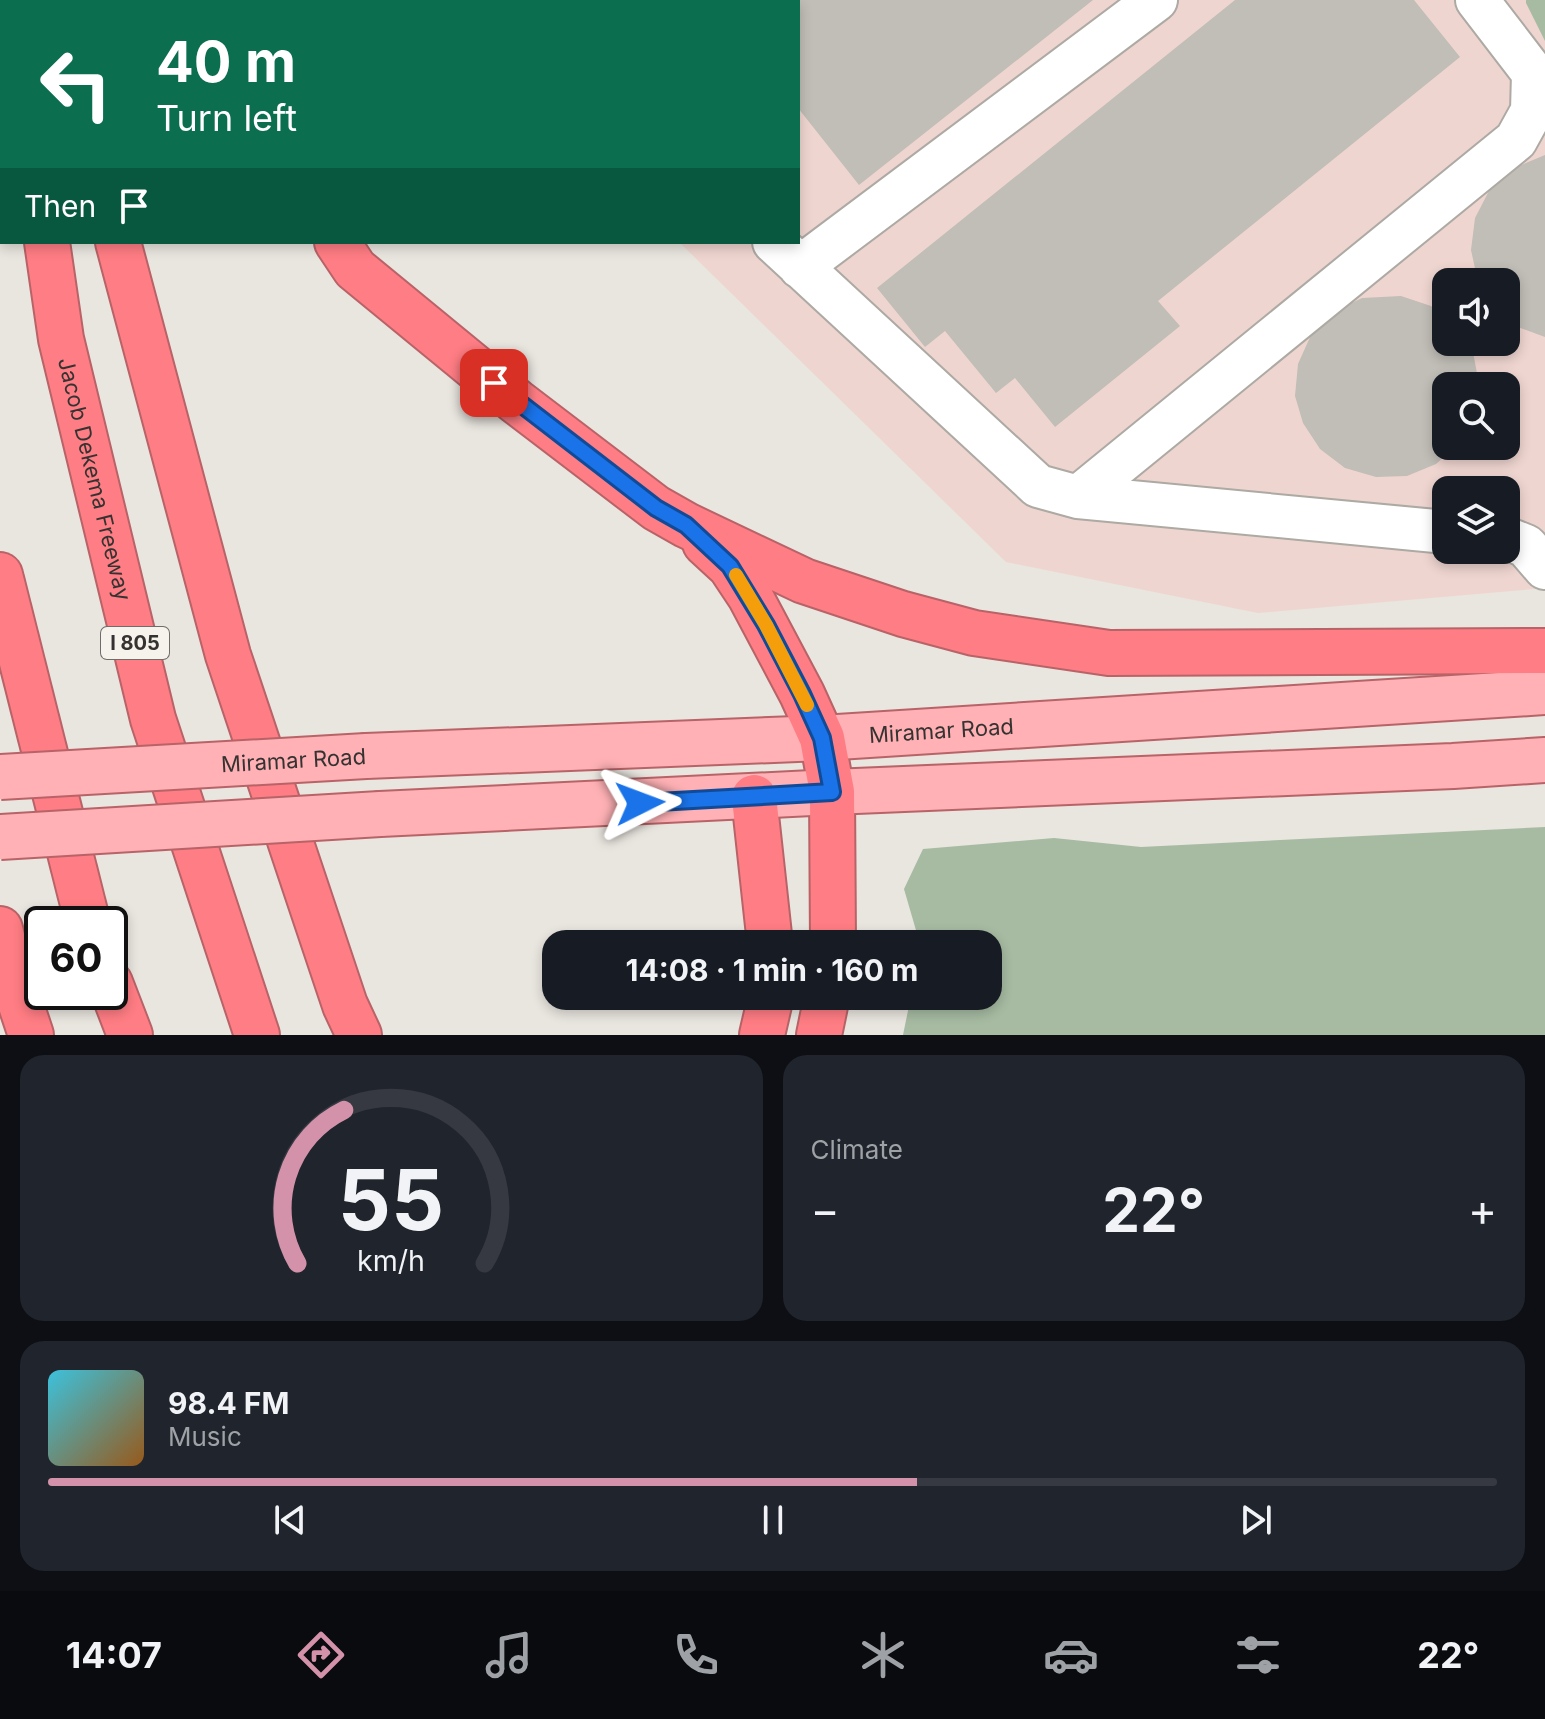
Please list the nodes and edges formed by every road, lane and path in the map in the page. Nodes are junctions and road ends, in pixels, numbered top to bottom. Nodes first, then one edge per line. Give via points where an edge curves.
1 (1156, 0) edge
2 (1491, 7) edge
3 (47, 244) edge
4 (119, 244) edge
5 (338, 244) edge
6 (787, 255) edge
7 (1078, 497) junction
8 (686, 525) junction
9 (1432, 531) edge
10 (1520, 544) edge
11 (1545, 568) edge
12 (0, 575) edge
13 (1545, 651) edge
14 (1545, 692) edge
15 (822, 738) junction
16 (1545, 760) edge
17 (0, 777) edge
18 (832, 792) junction
19 (754, 797) junction
20 (0, 837) edge
21 (83, 906) edge
22 (0, 929) edge
23 (768, 930) edge
24 (833, 930) edge
25 (120, 1010) edge
26 (768, 1010) edge
27 (824, 1010) edge
28 (31, 1035) edge
29 (130, 1035) edge
30 (257, 1035) edge
31 (359, 1035) edge
32 (762, 1035) edge
33 (819, 1035) edge

1 - 6 lane
2 - 7 lane via 1533,73 1532,111 1516,140
3 - 30 highway, Jacob Dekema Freeway / I 805 via 61,339 153,719
4 - 31 highway via 228,655
5 - 8 highway via 355,269 505,392 656,508
6 - 7 lane via 1038,486
7 - 9 lane
8 - 13 highway via 804,581 903,614 974,633 1109,653
8 - 15 highway via 730,566 750,596
10 - 11 lane
12 - 21 highway
14 - 15 main road, Miramar Road
15 - 17 main road, Miramar Road, bridge
15 - 18 highway
16 - 18 main road
18 - 19 main road
18 - 24 highway
19 - 20 main road, bridge
19 - 23 highway
22 - 28 highway
25 - 29 highway
26 - 32 highway
27 - 33 highway

